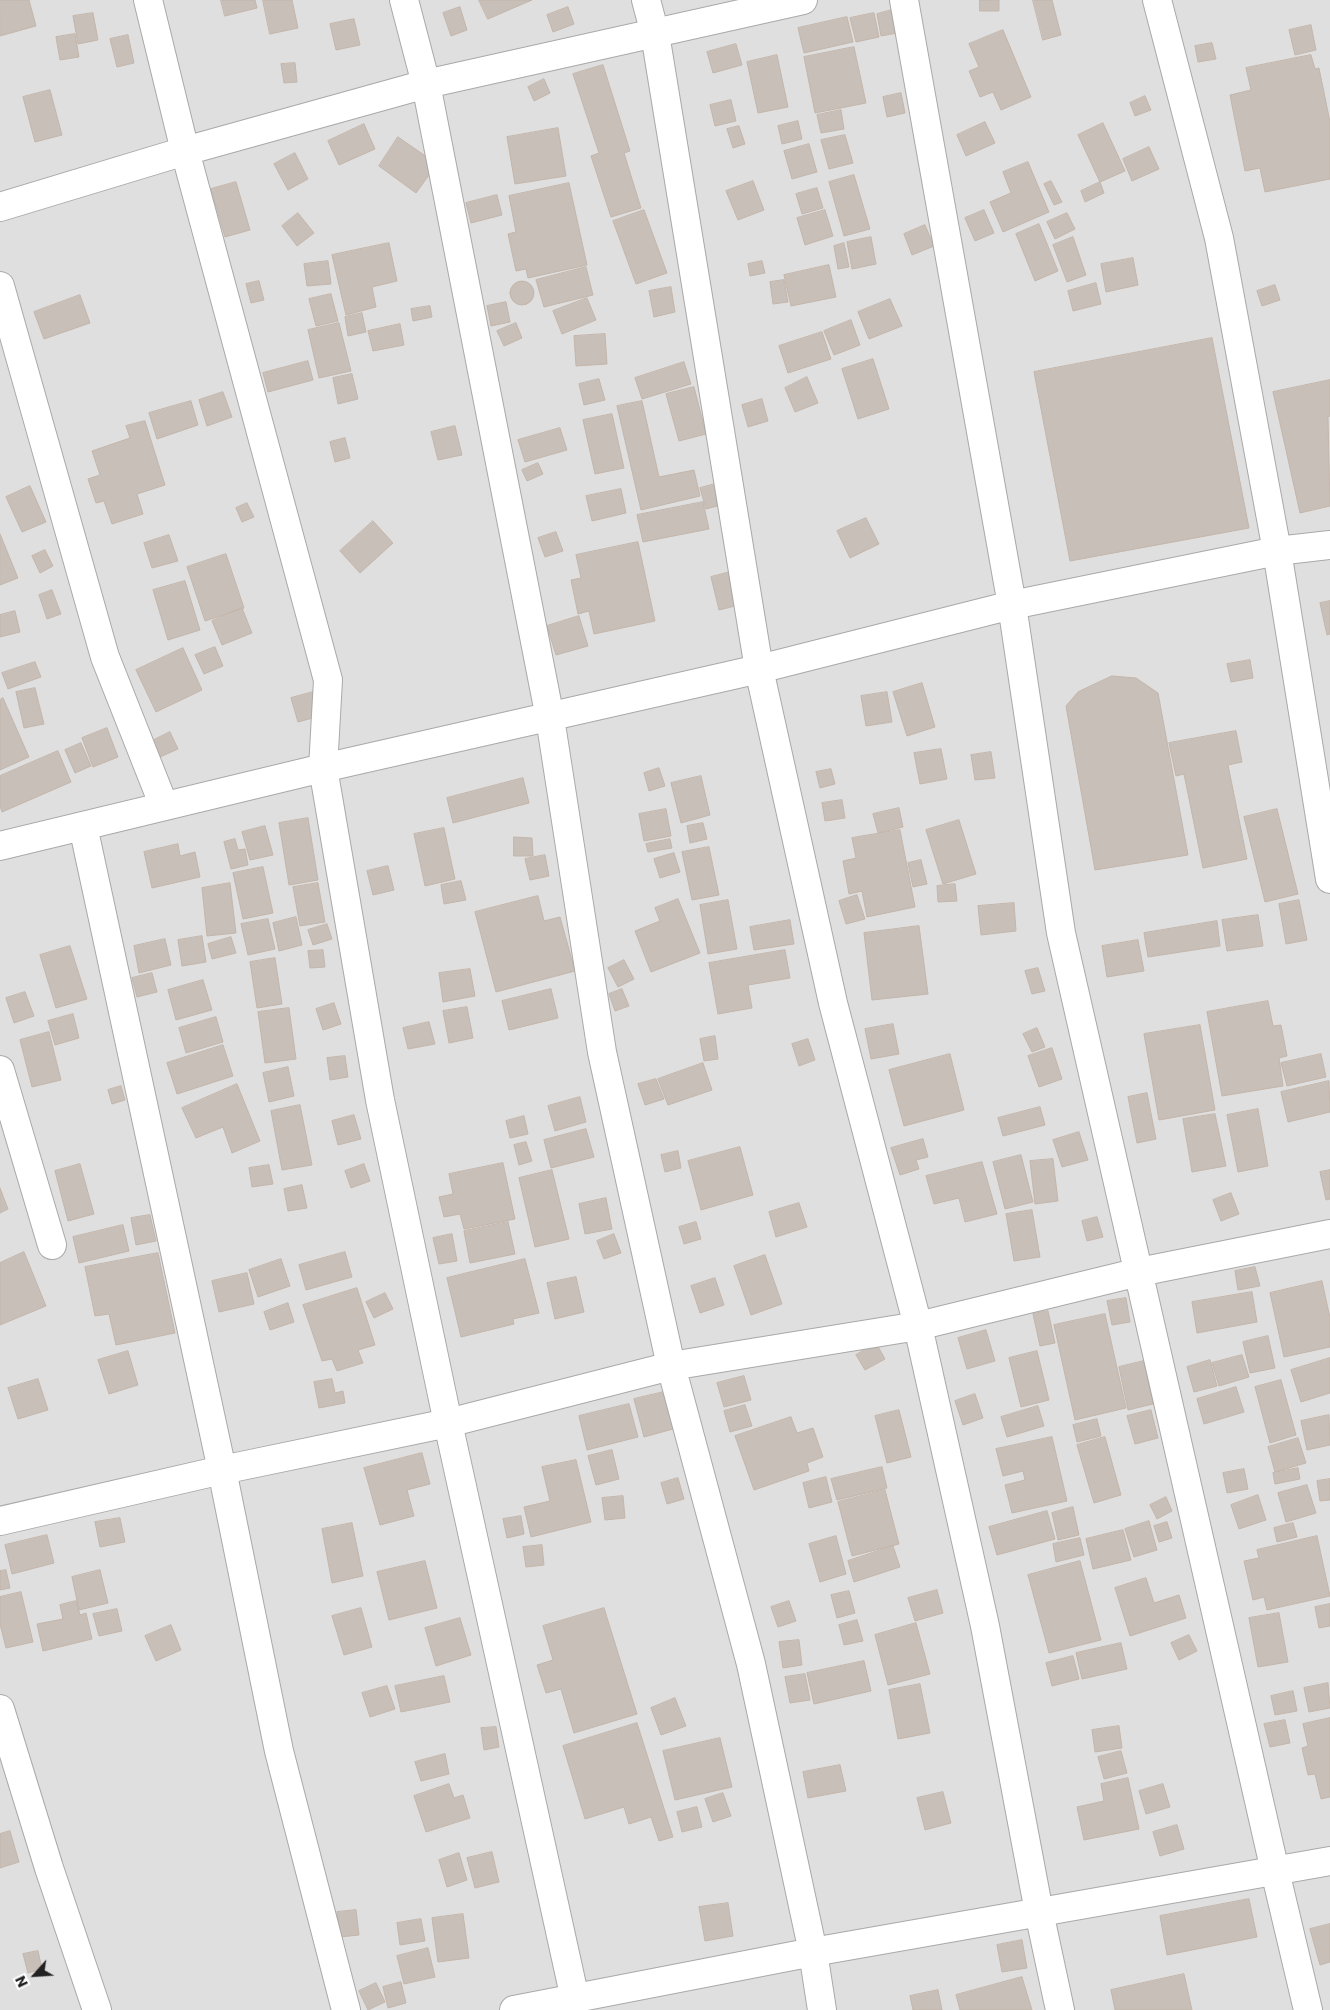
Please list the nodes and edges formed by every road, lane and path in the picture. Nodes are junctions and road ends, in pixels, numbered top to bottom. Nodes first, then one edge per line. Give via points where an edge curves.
1 (148, 0) edge
2 (404, 0) edge
3 (646, 0) edge
4 (803, 0) edge
5 (904, 0) edge
6 (1157, 0) edge
7 (655, 34) junction
8 (426, 84) junction
9 (185, 150) junction
10 (0, 207) edge
11 (0, 286) edge
12 (1330, 545) edge
13 (1277, 551) junction
14 (1012, 605) junction
15 (759, 669) junction
16 (550, 718) junction
17 (323, 768) junction
18 (164, 806) junction
19 (83, 826) junction
20 (0, 846) edge
21 (1330, 879) edge
22 (0, 1070) edge
23 (1330, 1234) edge
24 (52, 1245) dead end
25 (1139, 1272) junction
26 (918, 1326) junction
27 (671, 1366) junction
28 (448, 1423) junction
29 (222, 1470) junction
30 (0, 1521) edge
31 (0, 1709) edge
32 (1330, 1861) edge
33 (1275, 1871) junction
34 (1039, 1912) junction
35 (812, 1952) junction
36 (575, 1999) junction
37 (98, 2010) edge
38 (346, 2010) edge
39 (514, 2010) edge
40 (822, 2010) edge
41 (1060, 2010) edge
42 (1308, 2010) edge

1 - 9 street
2 - 8 street
3 - 7 street
4 - 7 street
5 - 14 street
6 - 13 street via 1219,238
7 - 8 street
7 - 15 street
8 - 9 street
8 - 16 street
9 - 10 street
9 - 17 street via 328,680
11 - 18 street via 105,657
12 - 13 street
13 - 14 street
13 - 21 street
14 - 15 street
14 - 25 street via 1061,933
15 - 16 street
15 - 26 street via 833,1002
16 - 17 street
16 - 27 street via 602,1052
17 - 18 street
17 - 28 street via 380,1100
18 - 19 street
19 - 20 street
19 - 29 street
22 - 24 street
23 - 25 street
25 - 26 street
25 - 33 street
26 - 27 street
26 - 34 street via 985,1626
27 - 28 street
27 - 35 street via 751,1664
28 - 29 street
28 - 36 street
29 - 30 street
29 - 38 street via 279,1751
31 - 37 street via 49,1868
32 - 33 street
33 - 34 street
33 - 42 street
34 - 35 street
34 - 41 street
35 - 36 street
35 - 40 street
36 - 39 street

